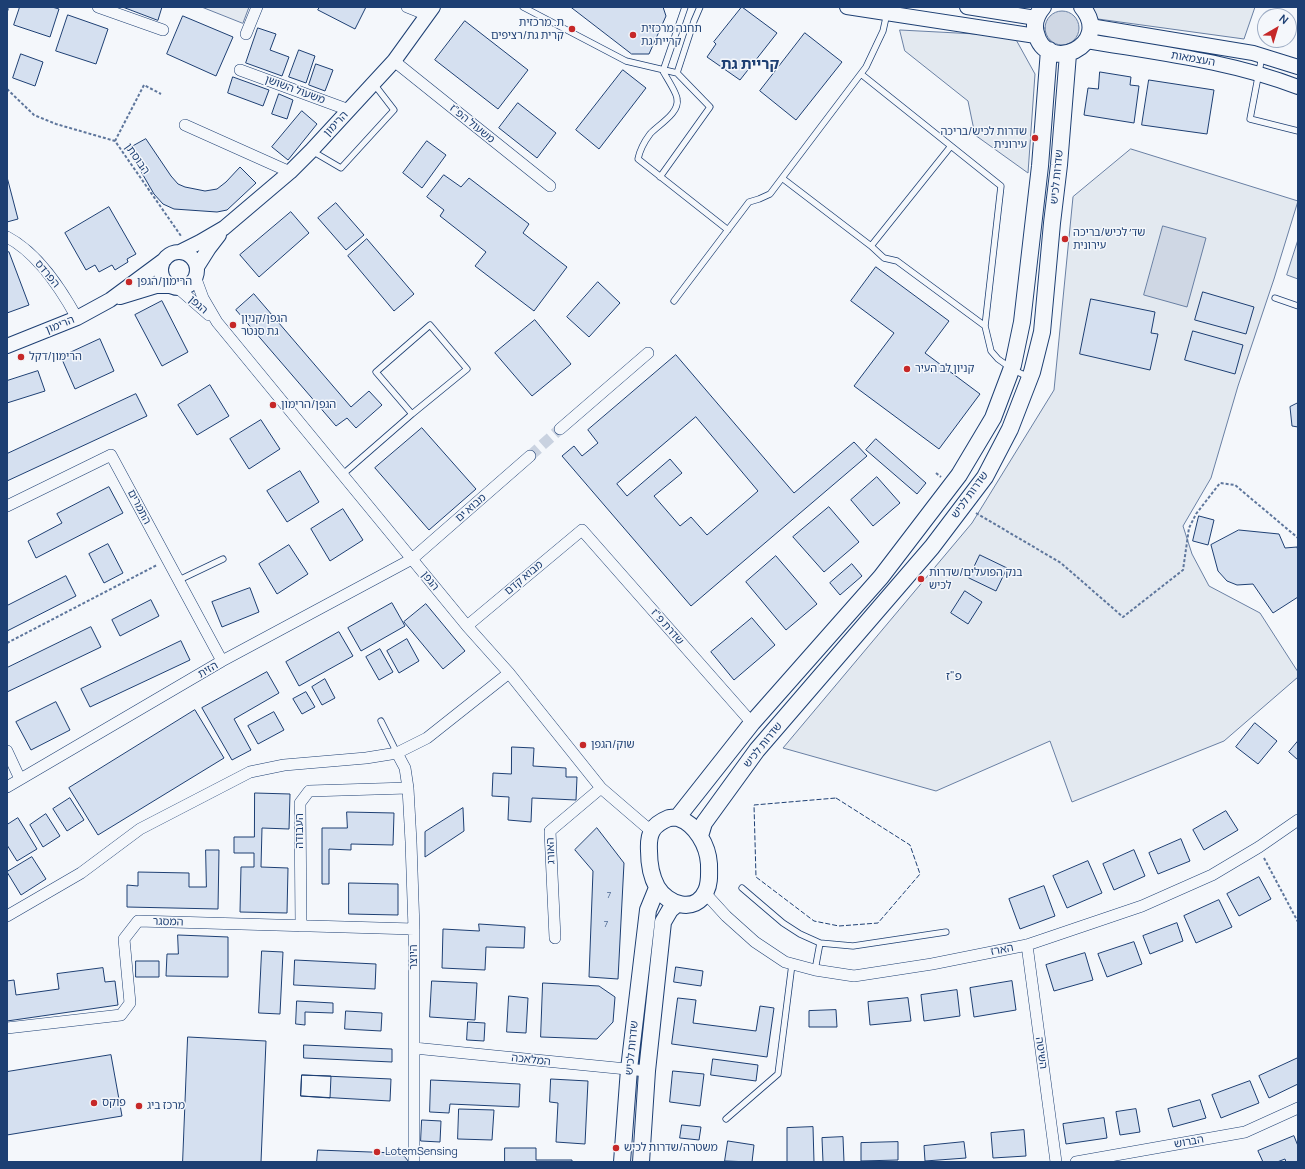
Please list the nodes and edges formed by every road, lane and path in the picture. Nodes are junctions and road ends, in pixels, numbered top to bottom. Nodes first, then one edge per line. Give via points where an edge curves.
1 (9, 7) edge
2 (98, 7) edge
3 (257, 7) edge
4 (407, 7) edge
5 (522, 7) edge
6 (680, 7) edge
7 (685, 7) edge
8 (700, 7) edge
9 (847, 7) edge
10 (966, 7) edge
11 (1082, 7) edge
12 (430, 11) edge
13 (7, 12) edge
14 (1040, 12) edge
15 (887, 13) junction
16 (681, 18) junction
17 (163, 30) dead end
18 (1088, 33) junction
19 (246, 34) dead end
20 (1036, 36) junction
21 (1049, 50) junction
22 (1068, 54) junction
23 (1262, 56) junction
24 (394, 62) junction
25 (1298, 68) edge
26 (240, 70) dead end
27 (663, 71) junction
28 (677, 74) junction
29 (861, 74) junction
30 (1258, 74) junction
31 (374, 83) junction
32 (1296, 86) edge
33 (7, 89) edge
34 (161, 94) dead end
35 (349, 110) junction
36 (185, 125) dead end
37 (1298, 131) edge
38 (115, 141) junction
39 (952, 146) junction
40 (312, 151) junction
41 (290, 172) junction
42 (660, 177) junction
43 (782, 178) junction
44 (550, 186) dead end
45 (224, 228) junction
46 (728, 230) junction
47 (7, 237) edge
48 (871, 246) junction
49 (184, 250) junction
50 (164, 260) junction
51 (197, 273) junction
52 (174, 288) junction
53 (1275, 298) dead end
54 (110, 300) junction
55 (674, 301) dead end
56 (1298, 306) edge
57 (77, 318) junction
58 (217, 322) junction
59 (985, 326) junction
60 (7, 346) edge
61 (648, 353) dead end
62 (1012, 369) junction
63 (1030, 378) junction
64 (412, 414) junction
65 (560, 429) tunnel mouth
66 (530, 456) tunnel mouth
67 (342, 474) junction
68 (7, 506) edge
69 (976, 513) dead end
70 (582, 530) joint
71 (1298, 538) edge
72 (223, 559) dead end
73 (412, 559) junction
74 (167, 560) junction
75 (179, 580) junction
76 (467, 626) junction
77 (7, 642) edge
78 (222, 661) junction
79 (509, 673) junction
80 (381, 721) dead end
81 (752, 723) junction
82 (7, 751) edge
83 (398, 753) junction
84 (20, 779) junction
85 (7, 787) edge
86 (408, 788) junction
87 (601, 788) junction
88 (677, 818) junction
89 (1298, 820) edge
90 (651, 831) junction
91 (700, 836) junction
92 (1259, 847) junction
93 (657, 888) junction
94 (742, 888) dead end
95 (705, 893) junction
96 (678, 904) junction
97 (7, 916) edge
98 (1298, 922) edge
99 (301, 926) junction
100 (414, 929) junction
101 (946, 932) dead end
102 (555, 938) dead end
103 (820, 944) junction
104 (1027, 945) junction
105 (792, 964) junction
106 (815, 970) junction
107 (7, 1028) edge
108 (414, 1048) junction
109 (629, 1069) junction
110 (647, 1071) junction
111 (1298, 1108) edge
112 (726, 1119) dead end
113 (414, 1162) edge
114 (622, 1162) edge
115 (640, 1162) edge
116 (1056, 1162) edge
117 (1076, 1162) edge

1 - 13 path
2 - 17 street
3 - 19 street
4 - 12 street
5 - 27 lane via 626,61
6 - 16 lane
7 - 16 lane
8 - 28 lane
9 - 15 street
10 - 14 street
11 - 18 main road via 1089,18
12 - 24 street, הרימון
14 - 20 main road via 1035,24
15 - 20 street
15 - 29 lane via 883,31
16 - 27 lane
18 - 22 main road via 1082,47
18 - 23 street, העצמאות
18 - 30 street, העצמאות
20 - 21 main road via 1043,47
21 - 22 main road
21 - 62 main road, שדרות לכיש via 1040,166 1022,322
22 - 63 main road, שדרות לכיש via 1042,332
23 - 25 street, העצמאות
23 - 30 lane
24 - 31 street, הרימון
24 - 44 street, משעול הפ"ז
26 - 35 street, משעול השושן
27 - 28 lane
27 - 42 lane via 677,98 676,107 651,133 640,149 638,159
28 - 42 lane via 710,107
29 - 39 lane
29 - 43 lane
30 - 32 street, העצמאות
30 - 37 lane via 1250,119
31 - 35 street, הרימון
31 - 40 lane via 394,110 340,168
33 - 38 path, הבוסתן via 34,115
34 - 38 path via 144,85
35 - 40 street, הרימון
36 - 41 street
38 - 49 path, הבוסתן
39 - 48 lane
39 - 59 lane via 1001,186
40 - 41 street, הרימון
41 - 45 street, הרימון
42 - 46 lane
43 - 46 lane via 770,194 749,202
43 - 48 lane
45 - 49 street, הרימון
45 - 51 street, הרימון via 209,248
46 - 55 lane
47 - 57 street, הפרדס via 36,260 54,280
48 - 59 lane via 884,258 896,261
49 - 50 street via 171,254
49 - 51 street via 191,256
50 - 52 street via 161,275 166,283
50 - 54 street, הרימון
51 - 52 street via 190,286
51 - 58 street, הגפן via 203,298
52 - 54 street, הרימון via 156,286
52 - 58 street, הגפן
53 - 56 lane
54 - 57 street, הרימון
57 - 60 street, הרימון
58 - 67 street, הגפן
59 - 62 lane via 991,351
61 - 65 street
62 - 63 lane
62 - 81 main road, שדרות לכיש via 993,418 959,476 881,577
63 - 91 main road, שדרות לכיש via 1010,429 985,477 932,547 757,750 704,823
64 - 64 lane via 376,372 430,326 467,369
64 - 67 lane
66 - 73 street, מבוא ים
67 - 73 street, הגפן
68 - 74 street, התמרים via 111,455
69 - 71 path via 1061,563 1123,618 1183,570 1189,528 1196,514 1220,483 1235,485
70 - 76 street, מבוא קדם
70 - 81 street, שדרת פ"ז
72 - 75 lane
73 - 76 street, הגפן
73 - 78 street, הזית
74 - 75 street, התמרים
74 - 77 path
75 - 78 street, התמרים
76 - 79 street, הגפן
78 - 84 street, הזית
79 - 83 street via 427,738
79 - 87 street, הגפן
80 - 83 lane
81 - 88 main road, שדרות לכיש
82 - 84 street
83 - 86 street, היוצר via 405,768
83 - 97 street via 284,765 250,772 140,828 82,873
84 - 85 street, הזית
86 - 99 street, העבודה via 309,791 300,803
86 - 100 street, היוצר
87 - 90 street, הגפן
87 - 102 street, האורג via 550,831
88 - 90 main road via 662,821
88 - 91 main road via 688,824
89 - 92 street, הארז
90 - 93 main road via 648,840 649,860
91 - 95 main road via 709,862 709,884
92 - 98 path
92 - 104 street, הארז via 1212,875 1142,906
93 - 96 main road via 669,901
93 - 109 main road, שדרות לכיש via 648,910
94 - 103 lane via 783,923
95 - 96 main road via 693,904
95 - 105 street, הארז via 755,942
96 - 110 main road, שדרות לכיש via 670,910 664,922
99 - 100 street, המסגר
99 - 107 street, המסגר via 138,921 124,939 130,1003 121,1015
100 - 108 street, היוצר
101 - 103 lane via 853,946
103 - 106 lane
104 - 106 street, הארז via 854,976
104 - 116 street, השיטה
105 - 106 street, הארז
105 - 112 lane via 778,1074
108 - 109 street, המלאכה
108 - 113 street, היוצר
109 - 110 street, המלאכה
109 - 114 main road, שדרות לכיש
110 - 115 main road, שדרות לכיש
111 - 117 street, הברוש via 1245,1132

